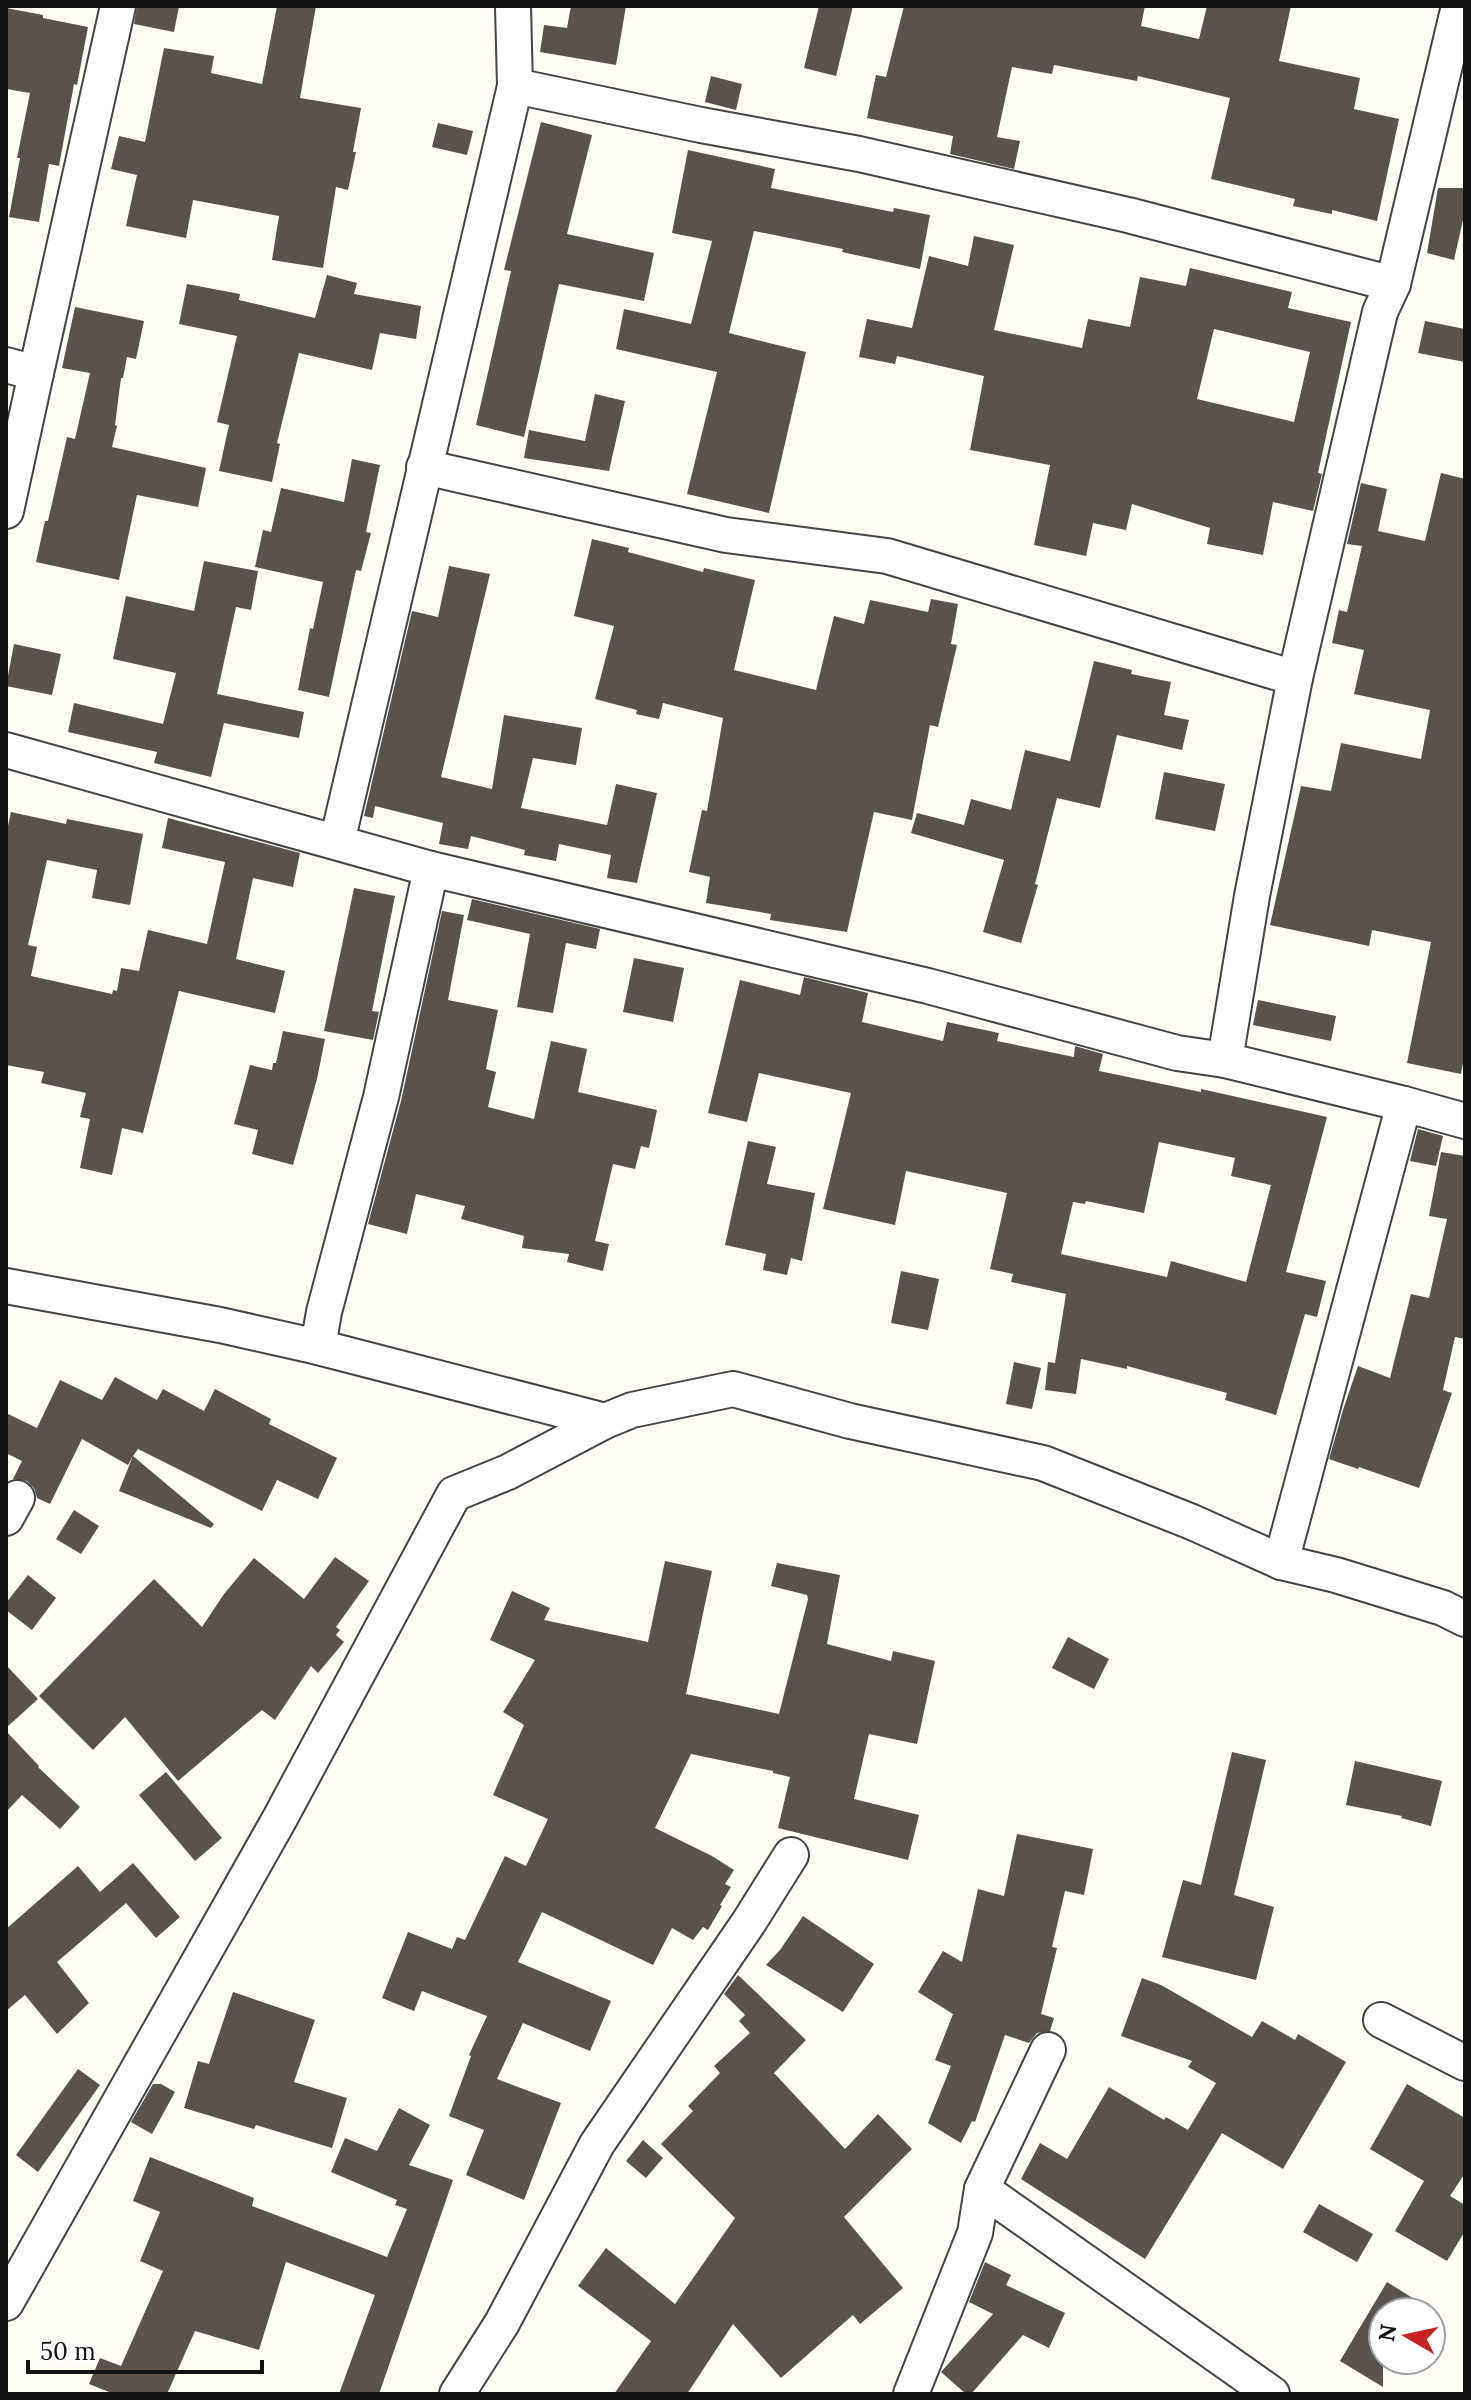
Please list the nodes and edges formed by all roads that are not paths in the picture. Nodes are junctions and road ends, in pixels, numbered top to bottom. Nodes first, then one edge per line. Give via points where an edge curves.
1 (118, 6) edge
2 (513, 6) edge
3 (1459, 6) edge
4 (515, 86) junction
5 (1393, 284) junction
6 (21, 369) edge
7 (424, 467) junction
8 (6, 511) edge
9 (1295, 678) junction
10 (6, 750) edge
11 (337, 842) junction
12 (431, 869) junction
13 (1225, 1060) junction
14 (1404, 1104) junction
15 (1465, 1121) edge
16 (6, 1286) edge
17 (318, 1347) junction
18 (605, 1421) junction
19 (1281, 1562) junction
20 (1465, 1619) edge
21 (791, 1855) dead end
22 (1381, 2020) dead end
23 (1048, 2050) dead end
24 (1465, 2063) edge
25 (982, 2189) junction
26 (6, 2303) edge
27 (457, 2394) edge
28 (911, 2394) edge
29 (1272, 2394) edge

1 - 6 street
2 - 4 street
3 - 5 street
4 - 5 street via 859,154 1128,215
4 - 7 street
5 - 9 street via 1380,312
6 - 8 street
7 - 9 street via 726,535 887,556
7 - 11 street
9 - 13 street
10 - 11 street
11 - 12 street
12 - 13 street via 928,986 1177,1053
12 - 17 street
13 - 14 street
14 - 15 street
14 - 19 street
16 - 17 street
17 - 18 street
18 - 19 street via 632,1410 733,1389 1043,1463
18 - 26 street via 454,1494 279,1820
19 - 20 street
21 - 27 street via 597,2144 502,2323
22 - 24 street
23 - 25 street
25 - 28 street via 975,2233
25 - 29 street

